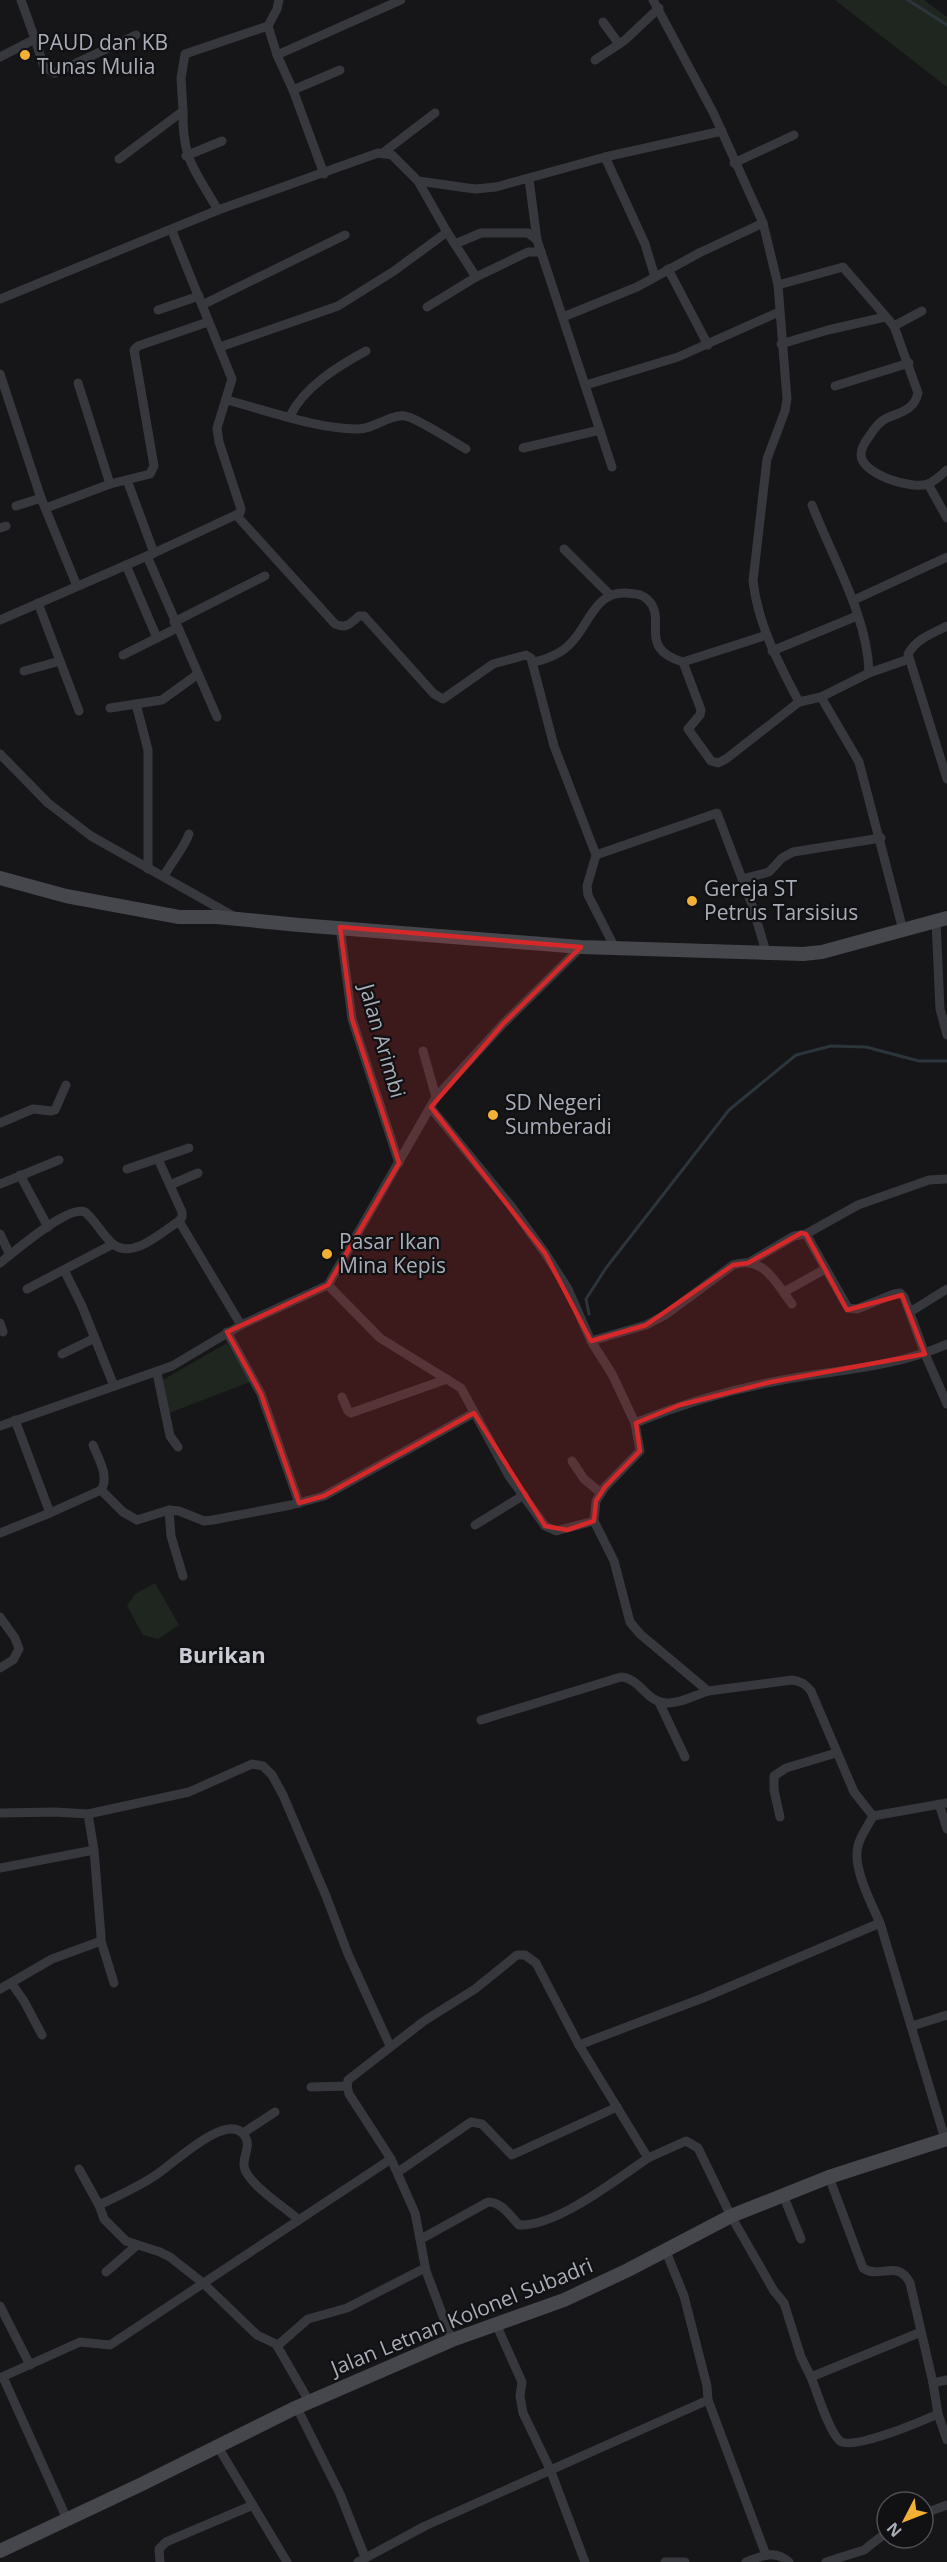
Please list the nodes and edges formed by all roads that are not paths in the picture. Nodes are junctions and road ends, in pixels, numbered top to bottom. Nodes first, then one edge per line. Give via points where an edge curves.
1 (21, 0) edge
2 (279, 0) edge
3 (400, 0) edge
4 (656, 4) edge
5 (603, 22) dead end
6 (268, 26) junction
7 (136, 35) dead end
8 (35, 39) junction
9 (619, 44) junction
10 (277, 56) junction
11 (0, 57) edge
12 (595, 60) dead end
13 (340, 70) dead end
14 (293, 90) junction
15 (183, 111) junction
16 (435, 113) dead end
17 (722, 131) junction
18 (794, 135) dead end
19 (222, 141) dead end
20 (384, 152) junction
21 (186, 156) junction
22 (605, 157) junction
23 (119, 159) dead end
24 (734, 163) junction
25 (324, 174) junction
26 (529, 178) junction
27 (418, 181) junction
28 (218, 210) junction
29 (763, 223) junction
30 (172, 231) junction
31 (447, 232) junction
32 (345, 235) dead end
33 (537, 240) junction
34 (455, 244) junction
35 (541, 252) junction
36 (668, 269) junction
37 (476, 277) junction
38 (655, 277) junction
39 (778, 285) junction
40 (0, 299) edge
41 (201, 300) junction
42 (427, 307) dead end
43 (159, 310) dead end
44 (922, 311) dead end
45 (779, 312) junction
46 (563, 317) junction
47 (885, 317) junction
48 (208, 322) junction
49 (894, 326) junction
50 (782, 344) junction
51 (708, 345) junction
52 (220, 347) junction
53 (366, 351) dead end
54 (909, 363) junction
55 (0, 374) edge
56 (78, 384) dead end
57 (586, 385) junction
58 (835, 387) dead end
59 (227, 400) junction
60 (290, 416) junction
61 (600, 430) junction
62 (524, 448) dead end
63 (466, 449) dead end
64 (612, 466) dead end
65 (947, 470) edge
66 (127, 480) junction
67 (110, 484) junction
68 (928, 484) junction
69 (41, 498) junction
70 (812, 505) dead end
71 (16, 506) dead end
72 (46, 508) junction
73 (237, 516) junction
74 (947, 518) edge
75 (564, 549) dead end
76 (150, 555) junction
77 (947, 557) edge
78 (126, 565) junction
79 (265, 576) dead end
80 (77, 586) junction
81 (610, 596) junction
82 (854, 600) junction
83 (38, 603) junction
84 (857, 615) junction
85 (0, 620) edge
86 (175, 625) junction
87 (947, 626) edge
88 (767, 635) junction
89 (157, 638) junction
90 (772, 651) junction
91 (123, 655) dead end
92 (909, 658) junction
93 (60, 661) junction
94 (534, 662) junction
95 (683, 662) junction
96 (24, 671) dead end
97 (198, 674) junction
98 (869, 674) junction
99 (821, 697) junction
100 (800, 702) junction
101 (136, 704) junction
102 (110, 708) dead end
103 (79, 711) dead end
104 (217, 717) dead end
105 (0, 754) edge
106 (947, 776) edge
107 (189, 834) dead end
108 (880, 838) junction
109 (596, 855) junction
110 (148, 869) junction
111 (164, 876) junction
112 (0, 878) edge
113 (742, 879) junction
114 (236, 919) junction
115 (941, 920) edge
116 (340, 927) junction
117 (903, 930) junction
118 (581, 947) junction
119 (615, 948) junction
120 (767, 955) junction
121 (947, 1035) edge
122 (423, 1051) dead end
123 (66, 1084) dead end
124 (436, 1097) junction
125 (430, 1107) junction
126 (0, 1123) edge
127 (189, 1148) dead end
128 (158, 1159) junction
129 (59, 1160) dead end
130 (399, 1163) junction
131 (127, 1169) dead end
132 (198, 1173) dead end
133 (20, 1175) junction
134 (947, 1179) edge
135 (0, 1185) edge
136 (170, 1185) junction
137 (179, 1221) junction
138 (48, 1227) junction
139 (0, 1234) edge
140 (806, 1234) junction
141 (113, 1244) junction
142 (10, 1255) junction
143 (0, 1263) edge
144 (748, 1263) junction
145 (825, 1269) junction
146 (64, 1270) junction
147 (328, 1285) junction
148 (27, 1289) dead end
149 (947, 1289) edge
150 (784, 1292) junction
151 (792, 1304) dead end
152 (910, 1312) junction
153 (241, 1325) junction
154 (227, 1332) junction
155 (95, 1338) junction
156 (591, 1341) junction
157 (947, 1344) edge
158 (62, 1354) dead end
159 (925, 1354) junction
160 (157, 1372) junction
161 (447, 1379) junction
162 (114, 1386) junction
163 (342, 1397) dead end
164 (947, 1404) edge
165 (474, 1413) junction
166 (15, 1420) junction
167 (635, 1423) junction
168 (0, 1426) edge
169 (93, 1445) dead end
170 (178, 1447) dead end
171 (572, 1461) dead end
172 (101, 1490) junction
173 (601, 1493) junction
174 (524, 1495) junction
175 (299, 1503) junction
176 (170, 1510) junction
177 (50, 1513) junction
178 (594, 1521) junction
179 (475, 1525) dead end
180 (0, 1533) edge
181 (183, 1576) dead end
182 (0, 1617) edge
183 (0, 1668) edge
184 (708, 1691) junction
185 (658, 1702) junction
186 (481, 1720) dead end
187 (836, 1754) junction
188 (685, 1757) dead end
189 (943, 1803) edge
190 (0, 1813) edge
191 (88, 1814) junction
192 (873, 1816) junction
193 (780, 1817) dead end
194 (947, 1829) edge
195 (94, 1850) junction
196 (0, 1868) edge
197 (880, 1923) junction
198 (101, 1941) junction
199 (114, 1983) dead end
200 (12, 1984) junction
201 (0, 1989) edge
202 (947, 2015) edge
203 (912, 2026) junction
204 (42, 2035) dead end
205 (579, 2045) junction
206 (390, 2046) junction
207 (347, 2086) junction
208 (311, 2088) dead end
209 (617, 2107) junction
210 (275, 2112) dead end
211 (243, 2133) junction
212 (946, 2139) edge
213 (648, 2158) junction
214 (391, 2159) junction
215 (80, 2169) dead end
216 (398, 2172) junction
217 (829, 2177) junction
218 (783, 2195) junction
219 (99, 2205) junction
220 (731, 2216) junction
221 (299, 2220) junction
222 (422, 2239) junction
223 (801, 2239) dead end
224 (136, 2246) junction
225 (665, 2249) junction
226 (425, 2268) junction
227 (106, 2272) dead end
228 (203, 2283) junction
229 (0, 2306) edge
230 (496, 2324) junction
231 (921, 2332) junction
232 (452, 2340) junction
233 (277, 2346) junction
234 (30, 2365) junction
235 (811, 2377) junction
236 (1, 2378) edge
237 (947, 2380) edge
238 (933, 2383) junction
239 (708, 2400) junction
240 (303, 2405) junction
241 (938, 2414) junction
242 (947, 2440) edge
243 (218, 2447) junction
244 (550, 2469) junction
245 (253, 2505) junction
246 (67, 2519) junction
247 (875, 2541) edge
248 (0, 2551) edge
249 (766, 2555) junction
250 (853, 2558) edge
251 (362, 2559) edge
252 (160, 2562) edge
253 (287, 2562) edge
254 (585, 2562) edge
255 (665, 2562) edge
256 (685, 2562) edge
257 (746, 2562) edge
258 (789, 2562) edge
259 (826, 2562) edge

1 - 8 street
2 - 6 street
3 - 10 street
4 - 9 street
4 - 17 street
5 - 9 street
6 - 10 street
6 - 15 street via 185,54 181,78
7 - 8 street via 55,74 44,67
8 - 11 street
9 - 12 street
10 - 14 street
13 - 14 street
14 - 25 street
15 - 21 street
15 - 23 street
16 - 20 street
17 - 22 street
17 - 24 street
18 - 24 street
19 - 21 street
20 - 25 street
20 - 27 street
21 - 28 street
22 - 26 street
22 - 38 street via 645,244
24 - 29 street
25 - 28 street
26 - 27 street via 496,188 476,189
26 - 33 street
27 - 31 street
28 - 30 street
29 - 36 street
29 - 39 street
30 - 40 street via 108,253
30 - 41 street
31 - 34 street
31 - 52 street via 338,306
32 - 41 street
33 - 34 street via 528,233 492,232
33 - 35 street
34 - 37 street
35 - 37 street via 528,252
35 - 46 street
36 - 38 street
36 - 51 street
37 - 42 street
38 - 46 street
39 - 45 street
39 - 47 street via 843,267
41 - 43 street
41 - 48 street
44 - 49 street
45 - 50 street
45 - 51 street
46 - 57 street
47 - 49 street
47 - 50 street
48 - 52 street
48 - 66 street via 134,350 154,466 150,474
49 - 54 street
50 - 88 street via 788,399 767,459 753,581
51 - 57 street
52 - 59 street via 232,379
53 - 60 street via 325,377 295,405
54 - 58 street
54 - 68 street via 918,393 916,400 879,424 861,456 871,471 879,475
55 - 69 street
56 - 67 street
57 - 61 street
59 - 60 street
59 - 73 street via 217,428 241,509
60 - 63 street via 331,428 360,430 405,416
61 - 62 street
61 - 64 street
65 - 68 street
66 - 67 street
66 - 76 street
67 - 72 street
68 - 74 street
69 - 71 street
69 - 72 street
70 - 82 street
72 - 80 street
73 - 76 street
73 - 94 street via 335,624 343,627 364,616 434,694 443,699 493,664 526,655
75 - 81 street
76 - 78 street
76 - 86 street
77 - 82 street
78 - 80 street
78 - 89 street
79 - 86 street
80 - 83 street
81 - 94 street via 590,615 571,644
81 - 95 street via 640,594 649,601 654,608 659,648 670,658
82 - 84 street
83 - 85 street
83 - 93 street
84 - 90 street
84 - 98 street via 869,658
86 - 89 street
86 - 97 street
87 - 92 street via 912,646
88 - 90 street
88 - 95 street
89 - 91 street
90 - 100 street
92 - 98 street
92 - 106 street
93 - 96 street
93 - 103 street
94 - 109 street via 554,746
95 - 100 street via 701,710 688,729 711,761 726,759
97 - 101 street via 162,700
97 - 104 street
98 - 99 street
99 - 100 street
99 - 108 street via 859,762
101 - 102 street
101 - 110 street via 148,750
105 - 110 street via 48,803 91,836
107 - 111 street
108 - 113 street via 794,852 768,872
108 - 117 street
109 - 113 street via 717,813
109 - 119 street via 587,890
110 - 111 street
111 - 114 street
112 - 114 main road via 125,908 179,917
113 - 120 street
114 - 116 main road
115 - 117 main road
115 - 121 street via 940,1009
116 - 118 main road
116 - 130 street, Jalan Arimbi via 352,1019
117 - 120 main road via 822,952
118 - 119 main road
118 - 124 street
119 - 120 main road
122 - 124 street
123 - 126 street via 55,1110 33,1109
124 - 125 street
125 - 130 street
125 - 156 street via 545,1253 568,1289
127 - 128 street
128 - 131 street
128 - 136 street
129 - 133 street
130 - 147 street
132 - 136 street
133 - 135 street
133 - 138 street
134 - 140 street via 929,1180 858,1205
136 - 137 street via 182,1212
137 - 141 street via 137,1248 127,1250
137 - 153 street
138 - 141 street via 81,1210
138 - 142 street
139 - 142 street
140 - 144 street via 794,1236
140 - 145 street
141 - 146 street
142 - 143 street
144 - 150 street via 772,1275
144 - 156 street via 733,1265 646,1325
145 - 150 street
145 - 152 street via 848,1308 857,1309 900,1293
146 - 148 street
146 - 155 street
147 - 153 street
147 - 161 street via 380,1338
149 - 152 street
150 - 151 street
152 - 159 street
153 - 154 street
154 - 160 street
154 - 175 street via 261,1394
155 - 158 street
155 - 162 street
156 - 167 street
157 - 159 street
159 - 164 street
159 - 167 street via 771,1382 680,1405
160 - 162 street
160 - 170 street via 170,1436
161 - 163 street via 351,1413
161 - 165 street via 461,1388
162 - 166 street
165 - 174 street
165 - 175 street via 324,1496
166 - 168 street
166 - 177 street
167 - 173 street via 640,1451
169 - 172 street via 105,1476
171 - 173 street via 584,1479
172 - 176 street via 137,1520
172 - 177 street
173 - 178 street via 594,1507
174 - 178 street via 545,1526 556,1531
174 - 179 street
175 - 176 street via 204,1521
176 - 181 street via 172,1543
177 - 180 street
178 - 184 street via 614,1562 630,1622
182 - 183 street via 19,1649 13,1660
184 - 185 street via 668,1703
184 - 187 street via 800,1681 811,1691
185 - 186 street via 630,1678 621,1677
185 - 188 street
187 - 192 street via 854,1792
187 - 193 street via 778,1770 772,1781
189 - 192 street
189 - 194 street
190 - 191 street
191 - 195 street
191 - 206 street via 189,1792 252,1764 263,1766 282,1796
192 - 197 street via 857,1847 867,1895
195 - 196 street
195 - 198 street
197 - 203 street
197 - 205 street via 703,1998
198 - 199 street
198 - 200 street via 52,1959
200 - 201 street
200 - 204 street
202 - 203 street
203 - 212 street
205 - 206 street via 536,1963 525,1955 517,1955 475,1989
205 - 209 street
206 - 207 street via 353,2075
207 - 208 street
207 - 214 street
209 - 213 street
209 - 216 street via 512,2155 482,2124 471,2122
210 - 211 street
211 - 219 street via 228,2127 188,2150 159,2174
211 - 221 street via 248,2143 244,2167 250,2179
212 - 217 main road, Jalan Letnan Kolonel Subadri
213 - 220 street via 686,2141 695,2144
213 - 222 street via 544,2222 519,2225 502,2206 488,2202
214 - 216 street
214 - 221 street
215 - 219 street
216 - 222 street
217 - 218 main road, Jalan Letnan Kolonel Subadri
217 - 231 street via 863,2268 872,2273 891,2270 904,2274
218 - 220 main road, Jalan Letnan Kolonel Subadri
218 - 223 street
219 - 224 street via 112,2228
220 - 225 main road, Jalan Letnan Kolonel Subadri
220 - 235 street via 784,2303
221 - 228 street
222 - 226 street
224 - 227 street
224 - 228 street via 170,2257
225 - 230 main road, Jalan Letnan Kolonel Subadri via 564,2300
225 - 239 street via 684,2296
226 - 232 street
226 - 233 street via 347,2308 308,2319
228 - 233 street via 257,2335
228 - 234 street via 110,2345 80,2342
229 - 234 street
230 - 232 main road, Jalan Letnan Kolonel Subadri
230 - 244 street via 522,2382 523,2413
231 - 235 street
231 - 238 street
232 - 240 main road, Jalan Letnan Kolonel Subadri
233 - 240 street
234 - 236 street
235 - 241 street via 840,2441 860,2442
236 - 246 street
237 - 238 street
238 - 241 street
239 - 244 street
239 - 249 street
240 - 243 main road, Jalan Letnan Kolonel Subadri
240 - 251 street
241 - 242 street
243 - 245 street
243 - 246 main road, Jalan Letnan Kolonel Subadri
244 - 251 street
244 - 254 street
245 - 252 street via 166,2542 159,2549
245 - 253 street
246 - 248 main road, Jalan Letnan Kolonel Subadri
247 - 250 street
249 - 257 street
249 - 258 street via 781,2555
250 - 259 street
255 - 256 street

